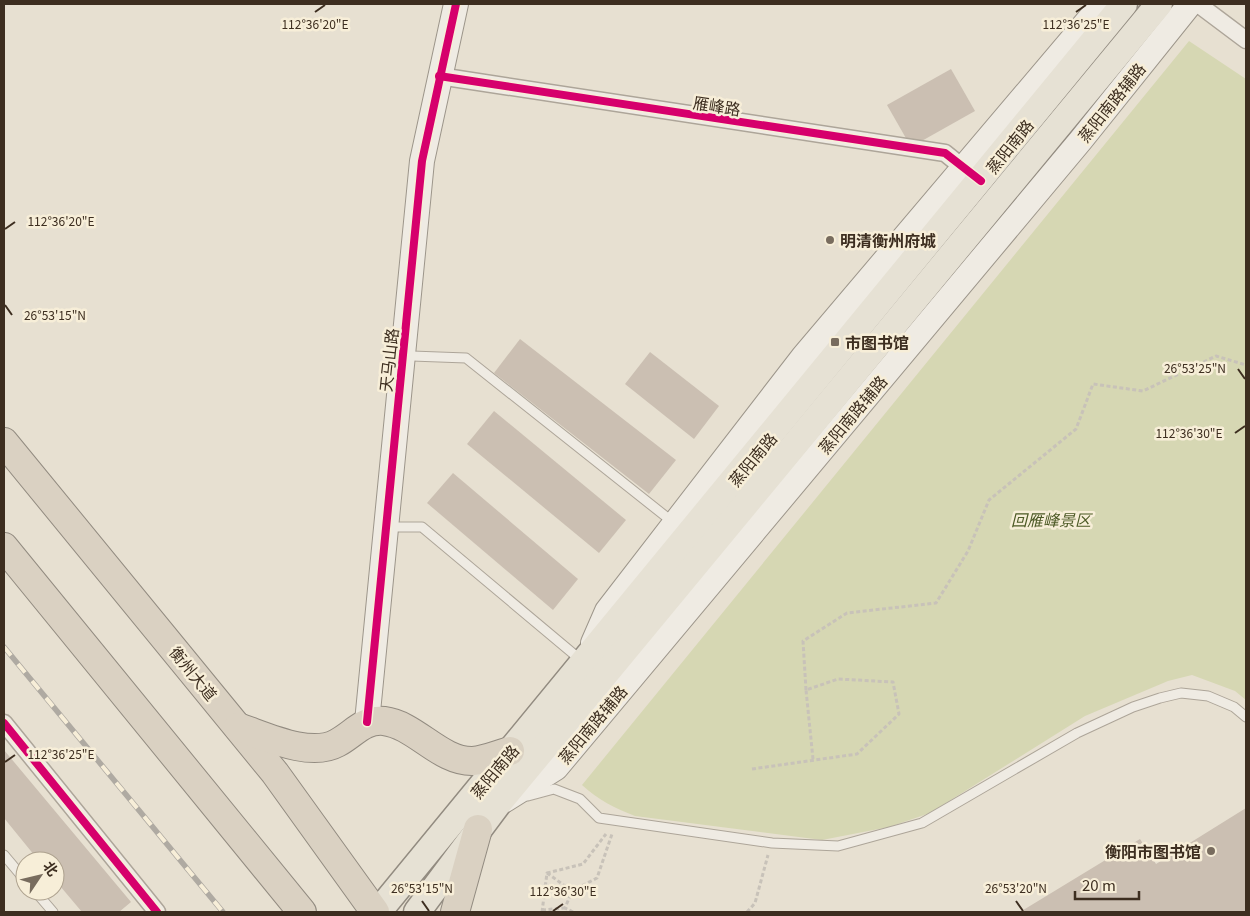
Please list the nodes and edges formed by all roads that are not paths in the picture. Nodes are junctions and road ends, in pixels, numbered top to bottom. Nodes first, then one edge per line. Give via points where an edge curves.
1 (456, 4) edge
2 (464, 4) edge
3 (1102, 4) edge
4 (1124, 4) edge
5 (1159, 4) edge
6 (1190, 4) edge
7 (1198, 4) edge
8 (1246, 40) edge
9 (444, 77) junction
10 (972, 174) junction
11 (412, 356) junction
12 (4, 442) edge
13 (398, 527) junction
14 (682, 529) junction
15 (4, 546) edge
16 (584, 662) junction
17 (1246, 717) edge
18 (376, 722) junction
19 (4, 723) edge
20 (237, 726) junction
21 (510, 752) junction
22 (497, 805) junction
23 (478, 829) junction
24 (4, 855) edge
25 (15, 868) edge
26 (44, 901) edge
27 (296, 907) edge
28 (53, 912) edge
29 (158, 912) edge
30 (376, 912) edge
31 (416, 912) edge
32 (455, 912) edge

1 - 9 street, 天马山路
2 - 9 street, 天马山路
3 - 10 street
4 - 10 main road, 蒸阳南路
5 - 22 main road, 蒸阳南路
6 - 22 street, 蒸阳南路辅路 via 1081,140 556,768
7 - 8 street
9 - 10 street, 雁峰路 via 945,153
9 - 11 street, 天马山路 via 431,157
9 - 18 street, 天马山路 via 422,161
10 - 14 main road, 蒸阳南路
11 - 13 street, 天马山路
11 - 14 lane via 466,358
12 - 20 highway, 衡州大道
13 - 16 lane via 422,527
13 - 18 street, 天马山路
14 - 16 main road, 蒸阳南路
15 - 27 highway
16 - 21 main road, 蒸阳南路
17 - 22 lane via 1234,707 1208,696 1181,693 1160,698 1077,733 922,823 838,846 772,843 599,818 580,799 554,789
18 - 20 highway via 337,743 320,748 288,745
18 - 21 highway via 406,729 457,758 473,761
19 - 29 street
20 - 30 highway, 衡州大道 via 275,772
21 - 30 main road, 蒸阳南路
22 - 23 main road, 蒸阳南路
23 - 31 main road, 蒸阳南路
23 - 32 highway
24 - 25 lane
26 - 28 lane

